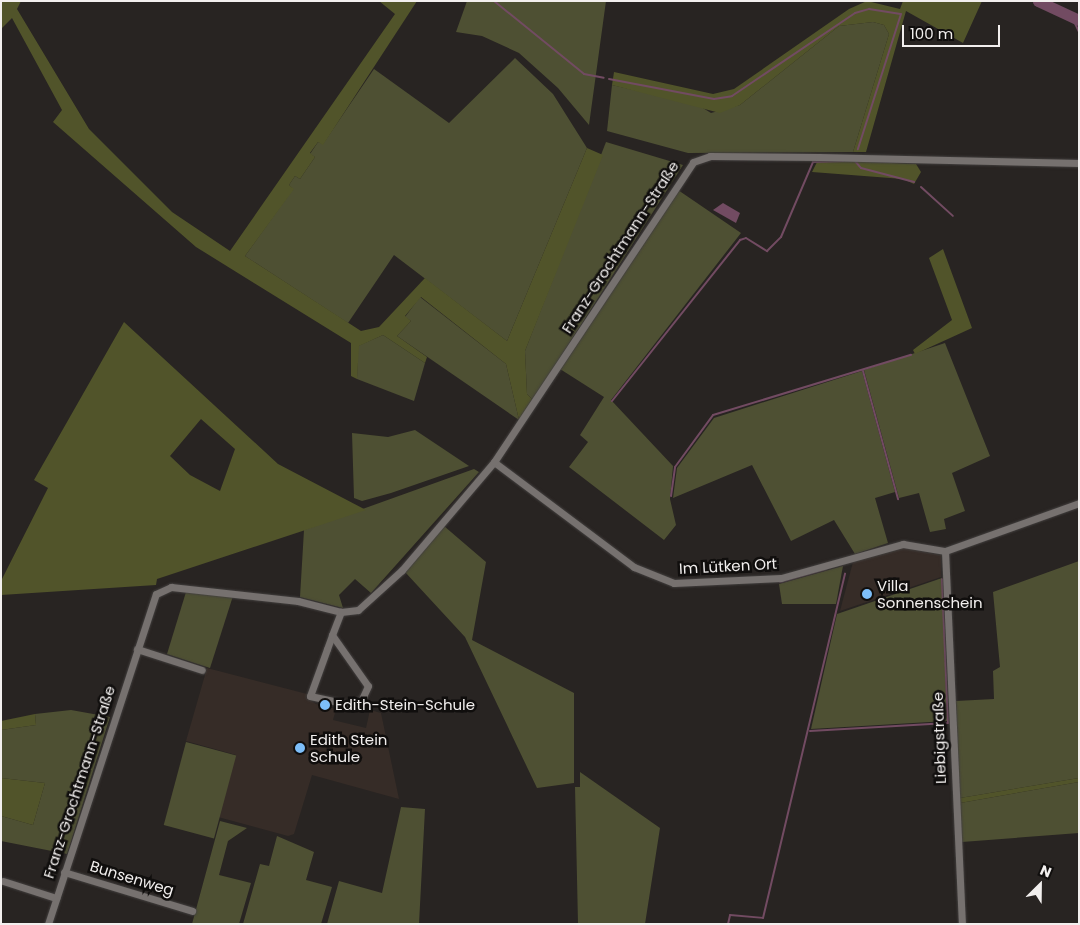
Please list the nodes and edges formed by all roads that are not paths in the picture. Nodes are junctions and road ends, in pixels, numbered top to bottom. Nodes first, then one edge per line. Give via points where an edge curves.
1 (1079, 163) edge
2 (494, 462) junction
3 (1079, 503) edge
4 (945, 551) junction
5 (341, 612) junction
6 (332, 636) junction
7 (137, 649) junction
8 (202, 670) dead end
9 (64, 872) junction
10 (3, 881) dead end
11 (56, 898) junction
12 (192, 911) dead end
13 (48, 924) edge
14 (962, 924) edge

1 - 2 street, Franz-Grochtmann-Straße via 802,156 710,156 693,162
2 - 4 street, Im Lütken Ort via 634,567 663,581 781,578 903,544
2 - 5 street, Franz-Grochtmann-Straße via 402,570 358,610
3 - 4 street, Im Lütken Ort
4 - 14 street, Liebigstraße
5 - 6 street
5 - 7 street, Franz-Grochtmann-Straße via 298,601 165,588 153,599
6 - 6 street via 310,696 352,705 362,699 368,686
7 - 8 street
7 - 9 street, Franz-Grochtmann-Straße
9 - 11 street, Franz-Grochtmann-Straße
9 - 12 street, Bunsenweg
10 - 11 street
11 - 13 street, Franz-Grochtmann-Straße

